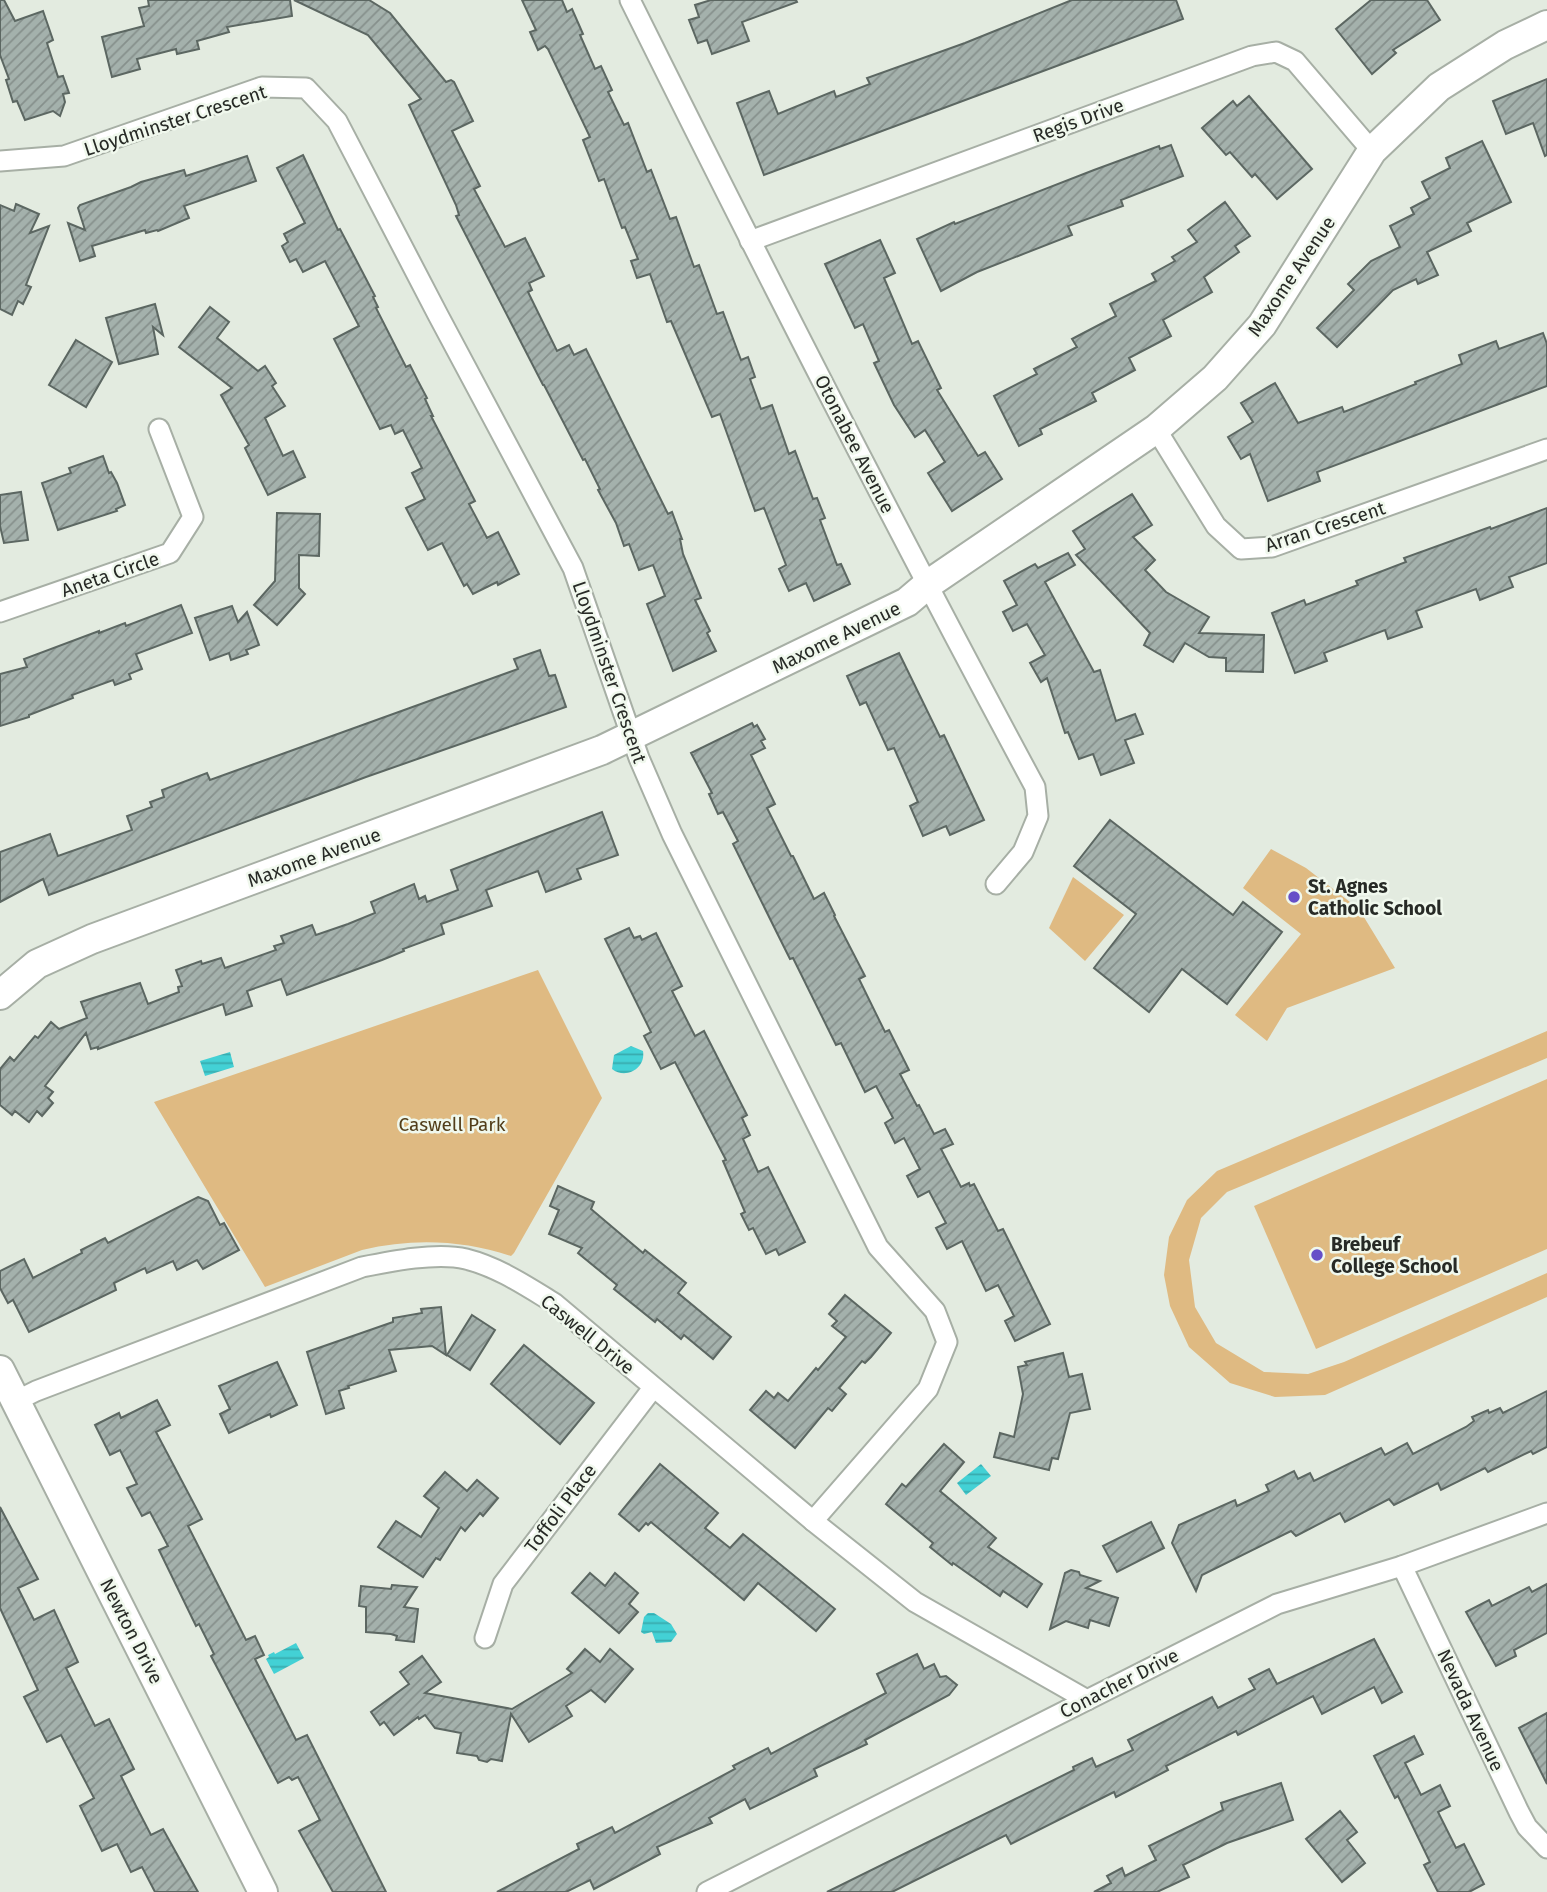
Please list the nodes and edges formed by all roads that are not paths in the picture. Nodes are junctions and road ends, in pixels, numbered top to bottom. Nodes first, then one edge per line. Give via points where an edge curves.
1 (630, 0) edge
2 (1547, 25) edge
3 (1372, 151) junction
4 (0, 161) edge
5 (750, 241) junction
6 (159, 429) dead end
7 (1156, 429) junction
8 (1547, 449) edge
9 (927, 585) junction
10 (0, 612) edge
11 (631, 738) junction
12 (996, 884) dead end
13 (0, 995) edge
14 (0, 1370) edge
15 (653, 1388) junction
16 (16, 1401) junction
17 (1547, 1513) edge
18 (813, 1521) junction
19 (1402, 1566) junction
20 (485, 1638) dead end
21 (1087, 1700) junction
22 (1547, 1848) edge
23 (263, 1892) edge
24 (707, 1892) edge

1 - 5 street, Otonabee Avenue
2 - 3 street, Maxome Avenue via 1438,87
3 - 5 street, Regis Drive via 1295,61 1276,52 1252,56
3 - 7 street, Maxome Avenue via 1262,325 1215,378
4 - 11 street, Lloydminster Crescent via 64,156 262,88 306,88 337,121 573,568
5 - 9 street, Otonabee Avenue
6 - 10 street, Aneta Circle via 193,517 170,553
7 - 8 street, Arran Crescent via 1216,526 1241,549 1272,547
7 - 9 street, Maxome Avenue
9 - 11 street, Maxome Avenue via 907,602
9 - 12 street, Otonabee Avenue via 1035,787 1038,816 1023,852
11 - 13 street, Maxome Avenue via 92,939 37,964
11 - 18 street, Lloydminster Crescent via 672,834 878,1247 935,1311 947,1342 928,1389
14 - 16 street, Newton Drive
15 - 16 street, Caswell Drive via 554,1303 509,1276 464,1259 411,1258 362,1267
15 - 18 street, Caswell Drive
15 - 20 street, Toffoli Place via 503,1584
16 - 23 street, Newton Drive
17 - 19 street, Conacher Drive
18 - 21 street, Caswell Drive via 915,1602
19 - 21 street, Conacher Drive via 1277,1604
19 - 22 street, Nevada Avenue via 1519,1812
21 - 24 street, Conacher Drive

